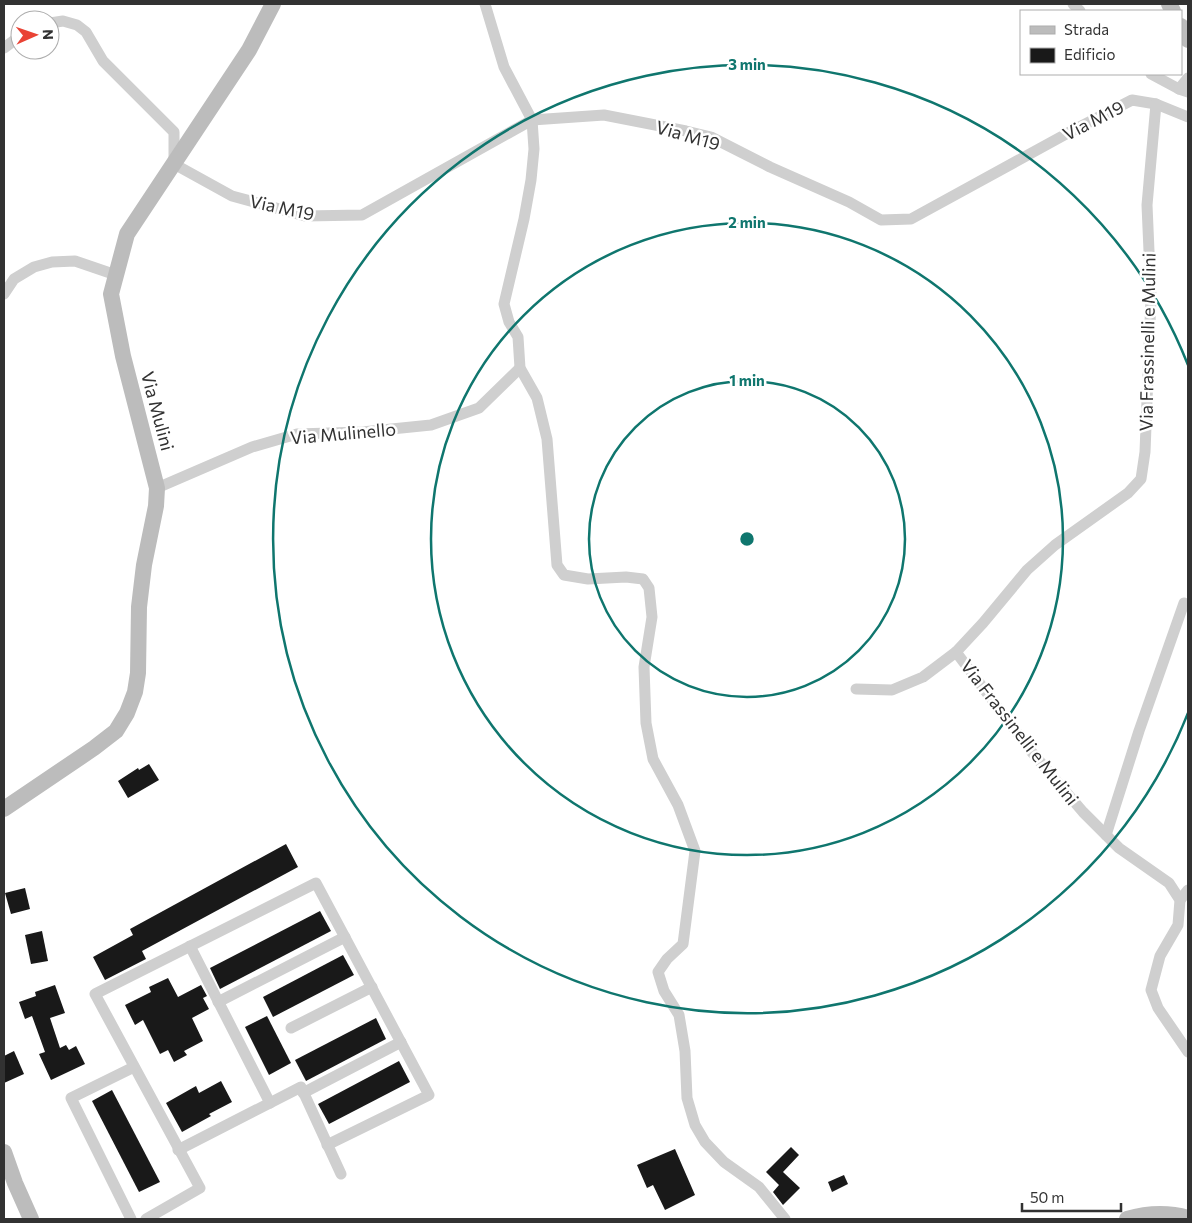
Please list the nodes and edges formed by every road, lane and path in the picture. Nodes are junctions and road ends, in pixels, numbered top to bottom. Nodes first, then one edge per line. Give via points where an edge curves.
1 (273, 4) edge
2 (485, 4) edge
3 (60, 21) edge
4 (1182, 28) edge
5 (1188, 40) edge
6 (1153, 75) edge
7 (1188, 78) edge
8 (1183, 91) edge
9 (1156, 104) junction
10 (1188, 117) edge
11 (532, 120) junction
12 (174, 164) junction
13 (116, 275) junction
14 (4, 294) edge
15 (520, 368) junction
16 (157, 488) junction
17 (1184, 603) dead end
18 (956, 652) junction
19 (856, 689) dead end
20 (4, 809) edge
21 (1106, 835) junction
22 (1188, 890) edge
23 (1180, 900) junction
24 (345, 937) junction
25 (190, 946) junction
26 (372, 988) junction
27 (218, 1002) junction
28 (291, 1028) dead end
29 (401, 1042) junction
30 (1188, 1052) edge
31 (134, 1067) junction
32 (303, 1093) junction
33 (270, 1103) junction
34 (327, 1145) junction
35 (178, 1150) junction
36 (4, 1152) edge
37 (341, 1174) dead end
38 (1188, 1218) edge
39 (31, 1219) edge
40 (131, 1219) edge
41 (146, 1219) edge
42 (785, 1219) edge
43 (1127, 1219) edge

1 - 12 street, Via Mulini via 249,50
2 - 11 street via 504,67
3 - 12 street via 77,25 86,32 102,61 174,132
4 - 5 street
6 - 8 street
7 - 8 street
9 - 10 street, Via M19
9 - 11 street, Via M19 via 1132,100 911,219 881,220 711,137 604,115
9 - 18 street, Via Frassinelli e Mulini via 1147,205 1152,297 1141,478 1128,493 1055,545 1027,570
11 - 12 street, Via M19 via 362,215 296,214 232,196
11 - 15 street via 531,180 504,304 508,322 518,337
12 - 13 street, Via Mulini via 127,234
13 - 14 street via 75,261 52,262 34,267 14,279
13 - 16 street, Via Mulini via 111,294 121,347
15 - 16 street, Via Mulinello via 479,408 432,425 297,434 252,447
15 - 42 street via 537,398 547,439 557,565 564,575 588,579 643,579 649,588 652,617 644,667 646,723 653,758 678,805 695,852 683,944 658,972 664,991 679,1015 685,1050 687,1098 695,1125 724,1162 759,1187
16 - 20 street, Via Mulini via 139,607 138,673 127,713 116,730 94,748
17 - 21 street
18 - 19 street via 923,676 892,690
18 - 21 street, Via Frassinelli e Mulini via 1030,750
21 - 23 street, Via Frassinelli e Mulini via 1169,883
22 - 23 street
23 - 30 street via 1178,925 1160,956 1151,990 1158,1008
24 - 25 street via 316,883
24 - 26 street
24 - 27 street
25 - 27 street
25 - 31 street via 95,994
26 - 28 street
26 - 29 street
27 - 33 street
29 - 32 street
29 - 34 street via 429,1095
31 - 35 street
31 - 40 street via 71,1098
32 - 33 street via 300,1087
32 - 34 street
33 - 35 street
34 - 37 street
35 - 41 street via 200,1188
36 - 39 street
38 - 43 street via 1172,1214

